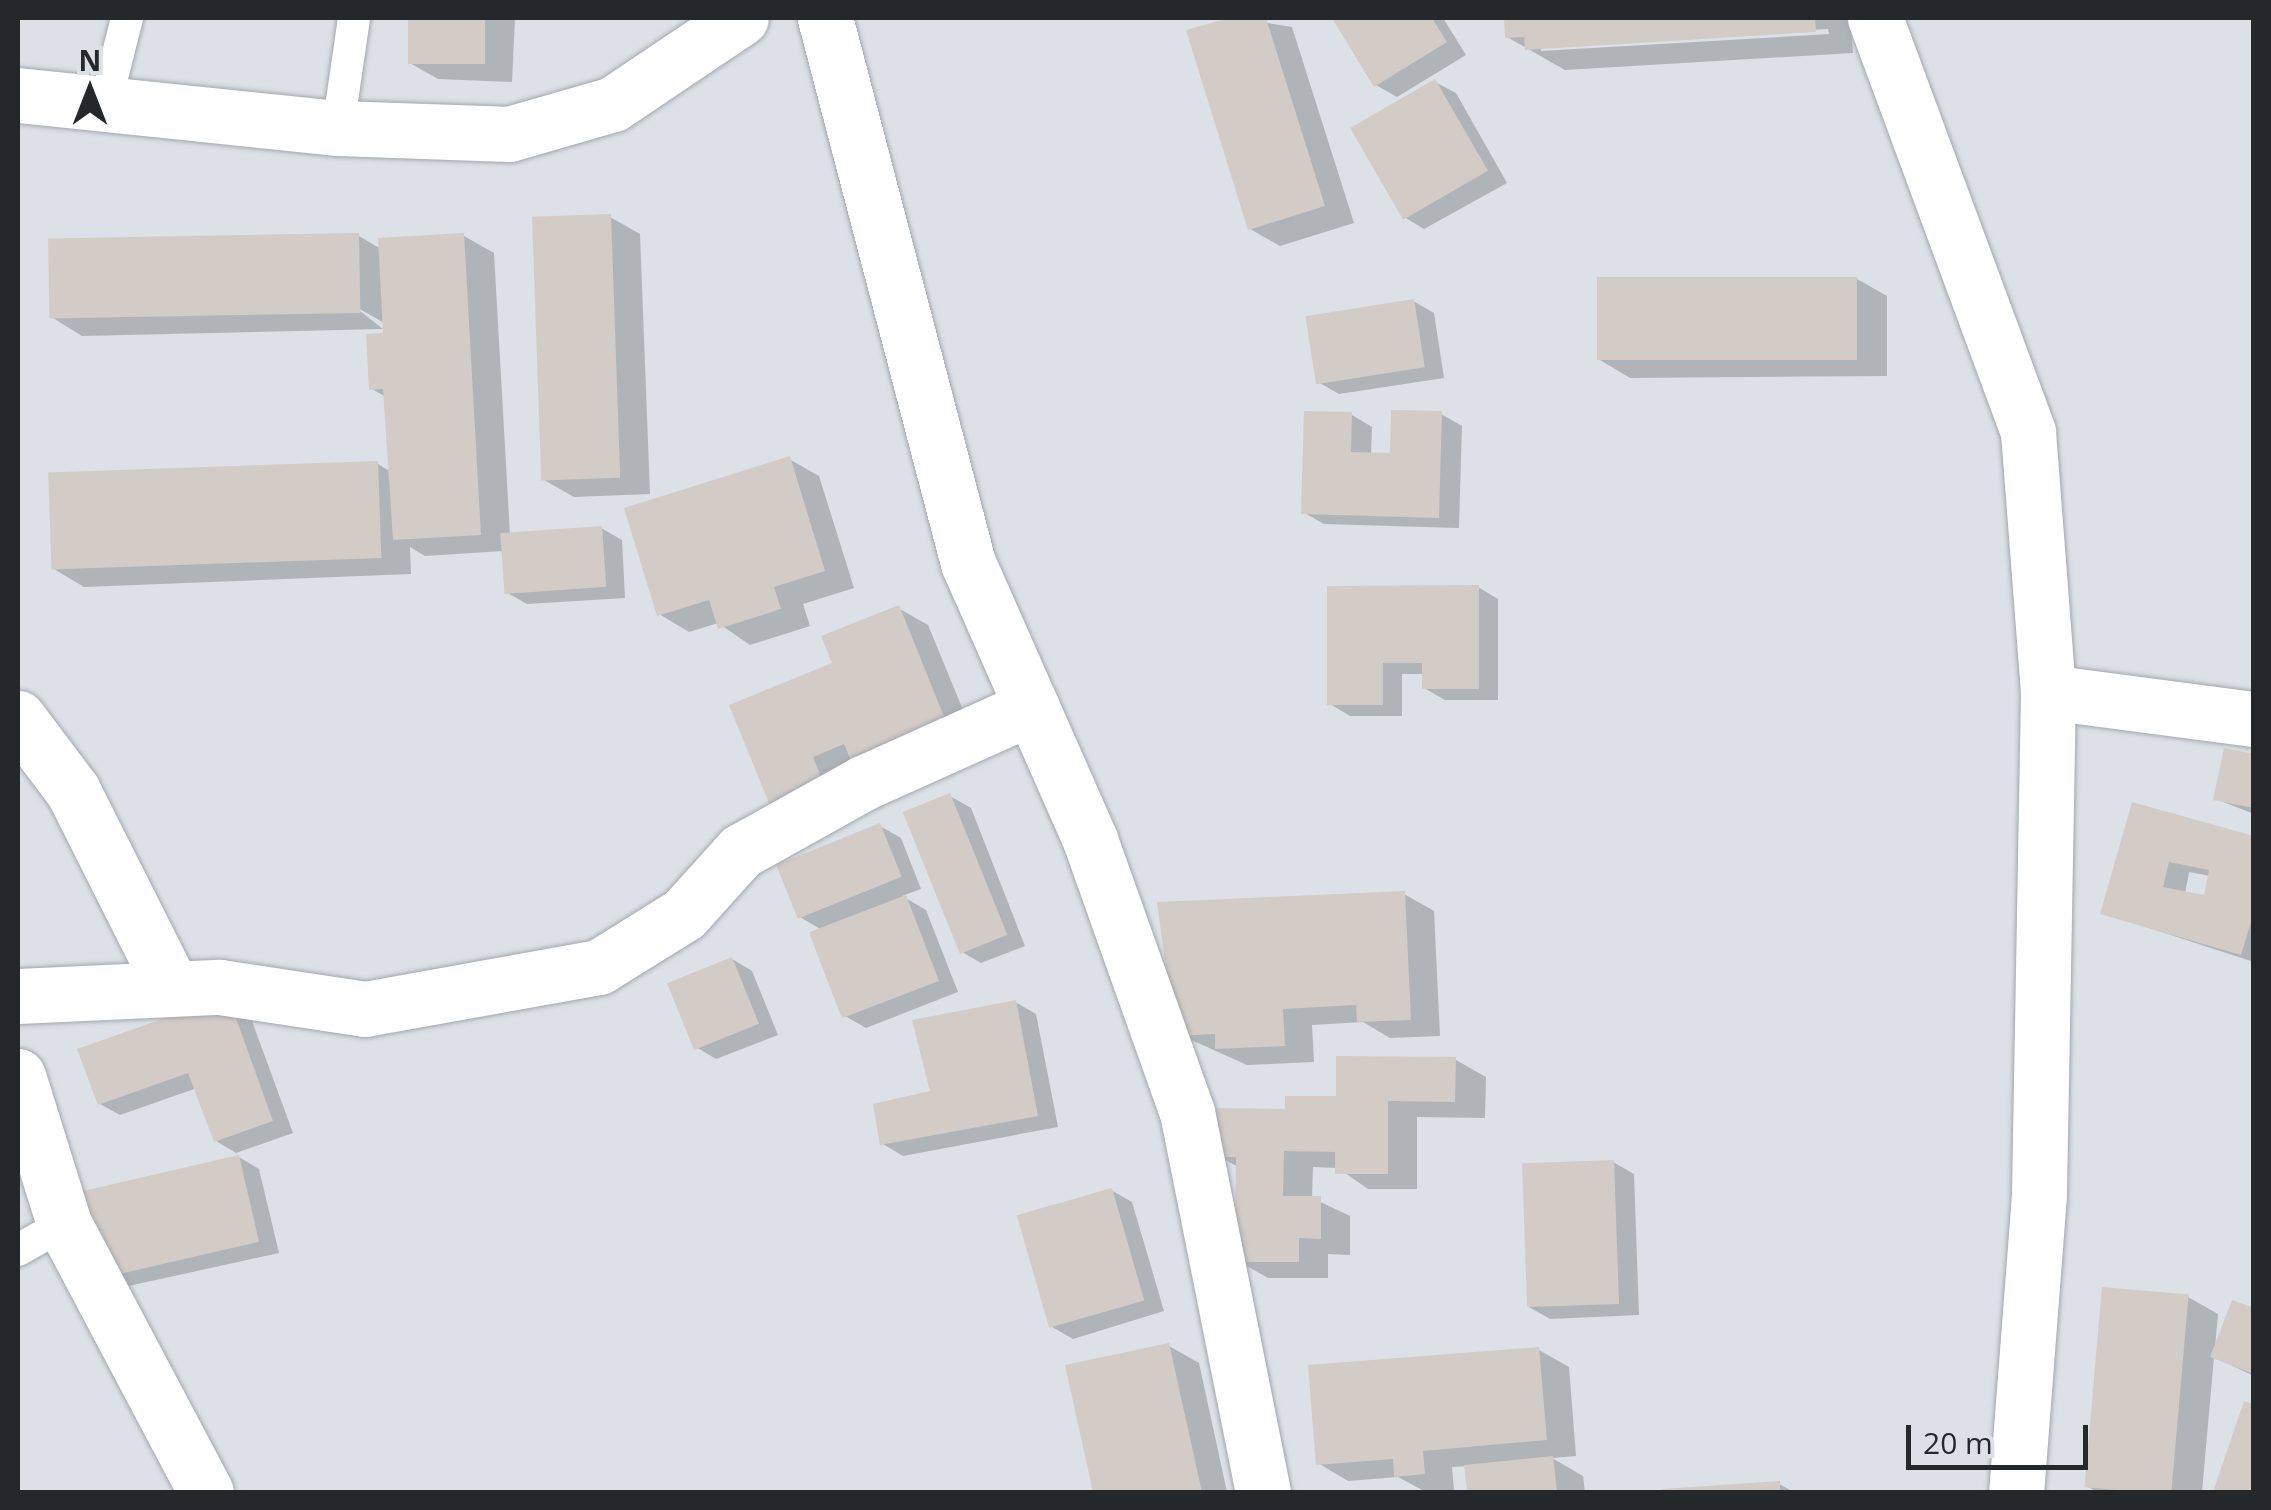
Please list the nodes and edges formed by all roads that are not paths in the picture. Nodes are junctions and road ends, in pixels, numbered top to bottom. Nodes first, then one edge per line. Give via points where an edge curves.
1 (128, 18) edge
2 (354, 18) edge
3 (740, 18) edge
4 (825, 18) edge
5 (1875, 18) edge
6 (18, 95) edge
7 (104, 109) junction
8 (338, 128) junction
9 (2048, 692) junction
10 (1032, 708) junction
11 (18, 718) edge
12 (2254, 719) edge
13 (172, 988) junction
14 (18, 996) edge
15 (18, 1076) edge
16 (64, 1224) junction
17 (18, 1250) edge
18 (206, 1492) edge
19 (1263, 1492) edge
20 (2016, 1492) edge

1 - 7 lane
2 - 8 lane
3 - 8 street via 613,104 509,134
4 - 10 street via 968,563
5 - 9 street via 2028,432
6 - 7 street
7 - 8 street
9 - 12 street
9 - 20 street via 2039,1195
10 - 13 street via 863,783 741,851 684,914 598,967 365,1009
10 - 19 street via 1186,1112
11 - 13 street via 73,791
13 - 14 street
15 - 16 street
16 - 17 lane
16 - 18 street

